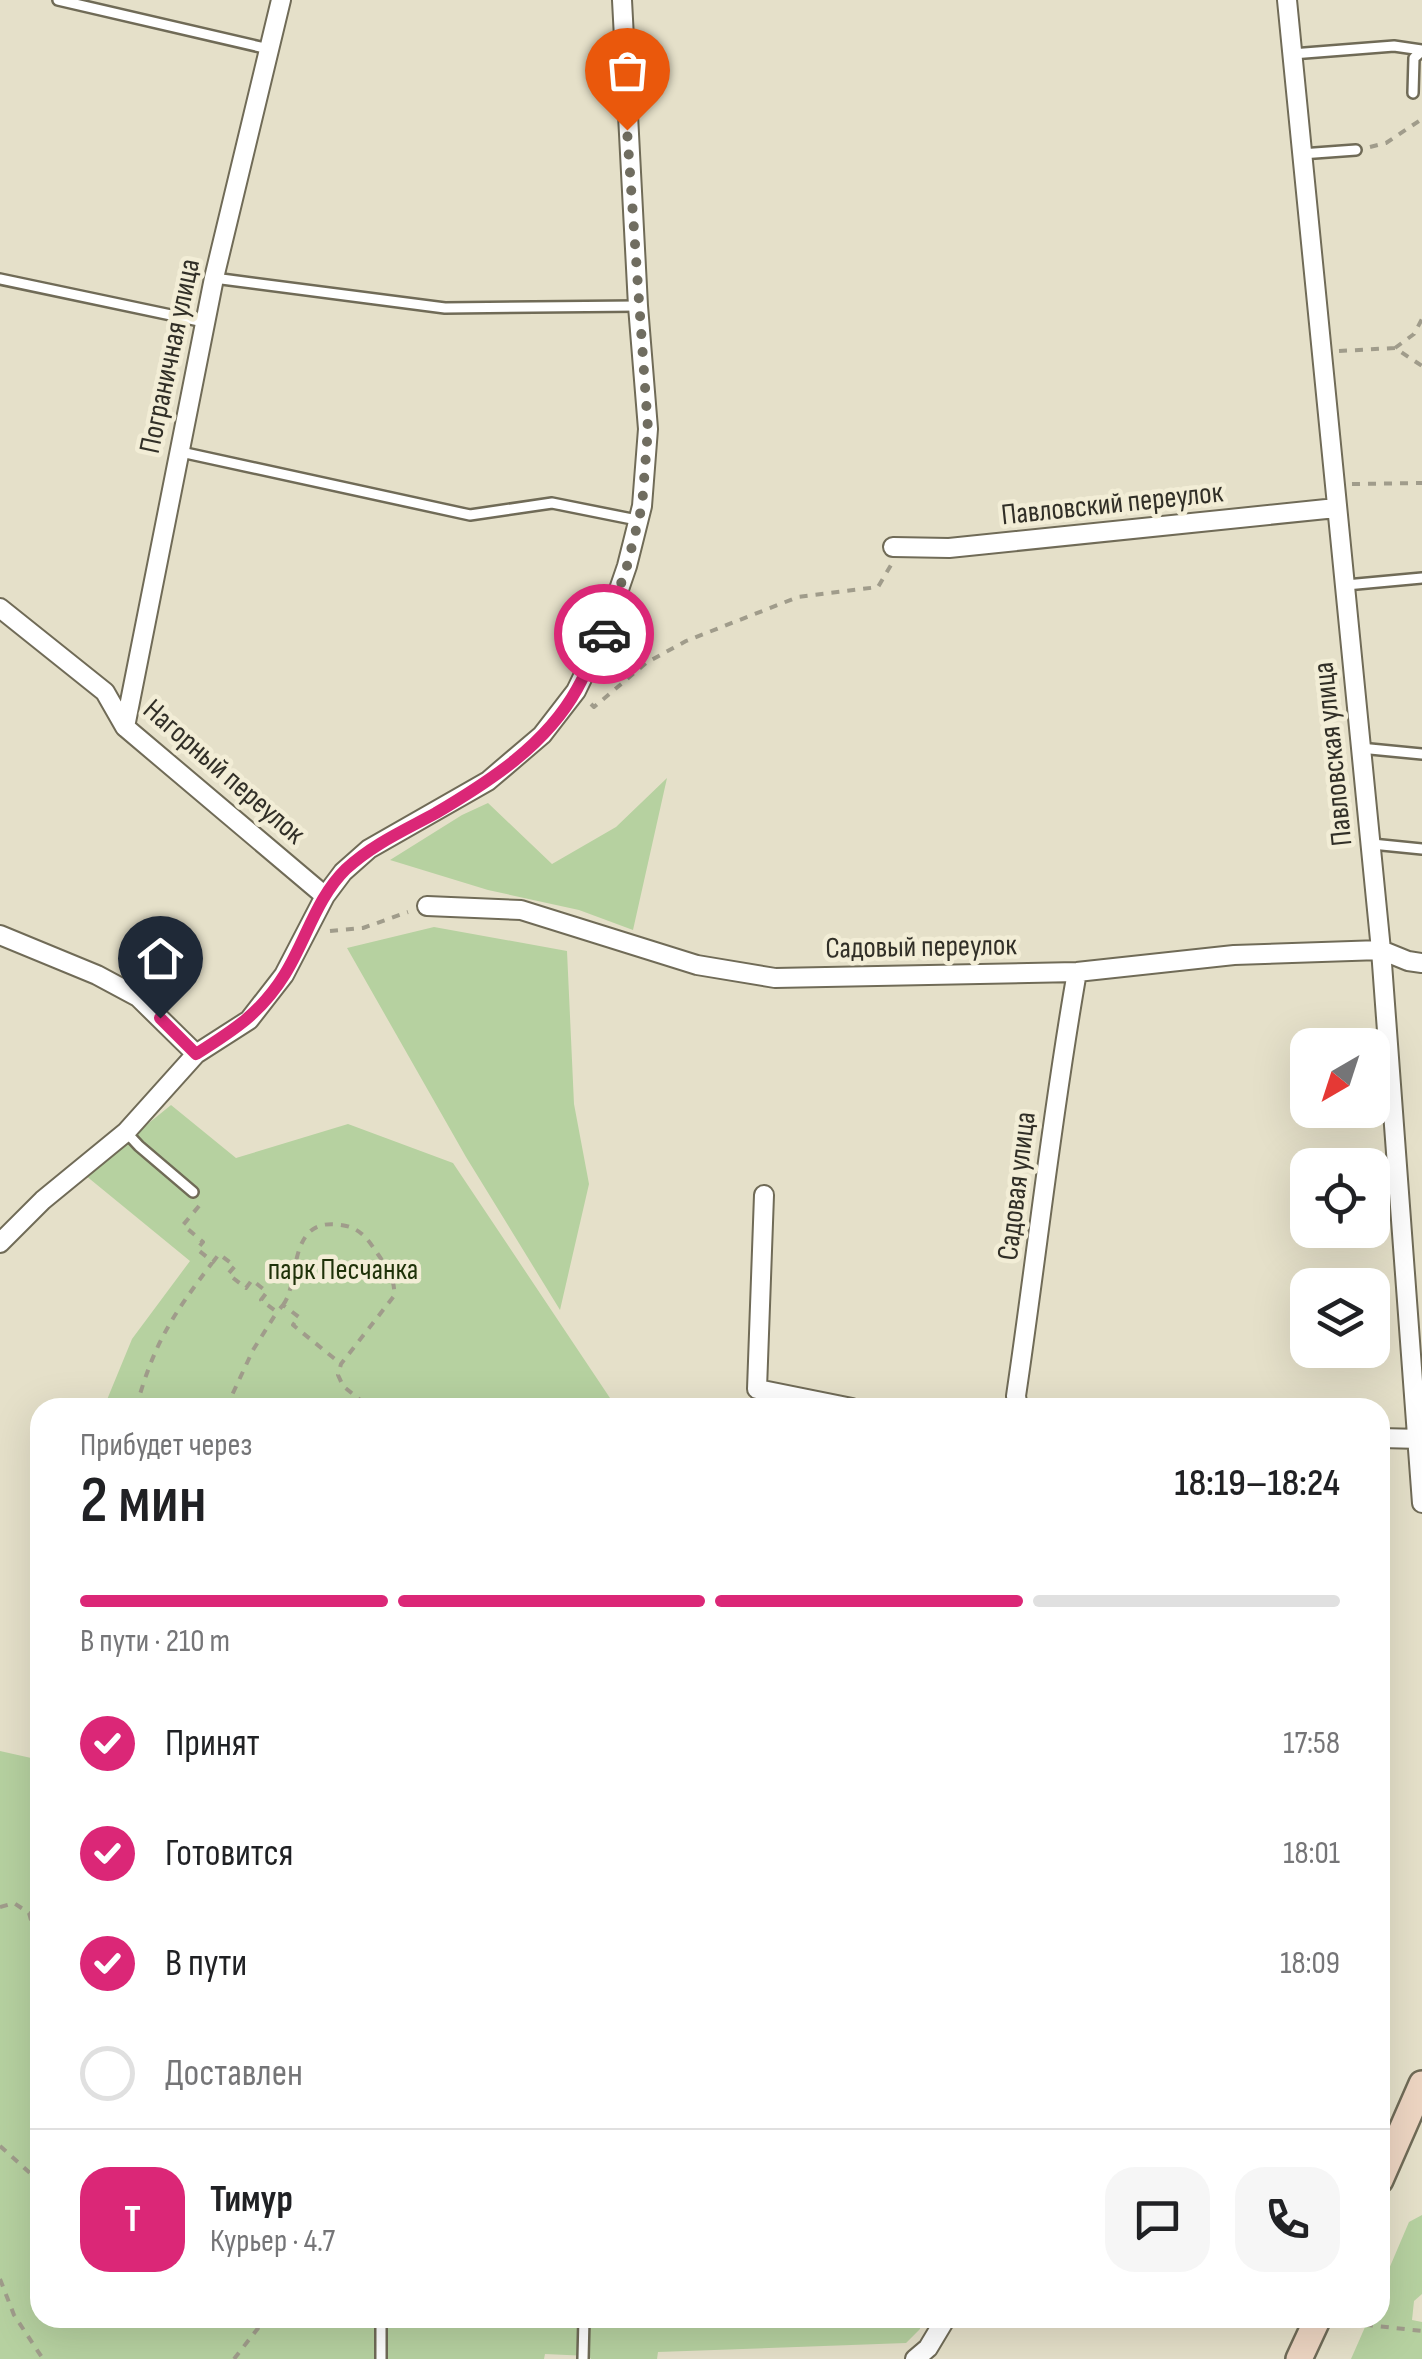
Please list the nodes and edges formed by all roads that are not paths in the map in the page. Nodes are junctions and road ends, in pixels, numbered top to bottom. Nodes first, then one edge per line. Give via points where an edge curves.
1 (58, 0) edge
2 (281, 0) edge
3 (622, 0) edge
4 (1287, 0) edge
5 (269, 49) junction
6 (1422, 50) edge
7 (1292, 54) junction
8 (1413, 93) dead end
9 (1356, 150) road end
10 (1302, 154) junction
11 (0, 278) edge
12 (214, 278) junction
13 (638, 306) junction
14 (204, 322) junction
15 (178, 451) junction
16 (1336, 508) junction
17 (637, 520) junction
18 (899, 547) road end
19 (1422, 578) edge
20 (1343, 585) junction
21 (0, 608) edge
22 (125, 727) junction
23 (1360, 748) junction
24 (1422, 754) edge
25 (1369, 844) junction
26 (1422, 849) edge
27 (325, 896) junction
28 (427, 906) road end
29 (0, 934) edge
30 (1380, 950) junction
31 (1422, 963) edge
32 (1077, 972) junction
33 (196, 1054) junction
34 (126, 1132) junction
35 (194, 1192) road end
36 (764, 1195) dead end
37 (0, 1242) edge
38 (802, 1398) edge
39 (1016, 1398) edge
40 (1390, 1438) edge
41 (1420, 1439) edge
42 (1422, 1503) edge
43 (1420, 2096) edge
44 (1390, 2159) edge
45 (381, 2328) edge
46 (584, 2328) edge
47 (940, 2328) edge
48 (1314, 2328) edge
49 (381, 2359) edge
50 (583, 2359) edge
51 (915, 2359) edge
52 (1300, 2359) edge

1 - 5 lane
2 - 5 street, Пограничная улица
3 - 13 street
4 - 7 street, Павловская улица
5 - 12 street, Пограничная улица
6 - 7 lane
6 - 8 lane via 1414,58
7 - 10 street, Павловская улица
9 - 10 lane
10 - 16 street, Павловская улица
11 - 14 lane
12 - 13 lane via 445,308
12 - 14 street, Пограничная улица
13 - 17 street via 648,429
14 - 15 street, Пограничная улица
15 - 17 lane via 470,515 552,503
15 - 22 street, Пограничная улица
16 - 18 street, Павловский переулок via 949,548
16 - 20 street, Павловская улица
17 - 27 street via 604,633 576,691 542,735 488,782 369,850
19 - 20 lane
20 - 23 street, Павловская улица
21 - 22 street, Нагорный переулок via 105,692
22 - 27 street, Нагорный переулок
23 - 24 lane
23 - 25 street, Павловская улица
25 - 26 lane
25 - 30 street, Павловская улица
27 - 33 street via 284,975 249,1020
28 - 32 street, Садовый переулок via 520,910 698,965 775,978
29 - 33 street via 138,997
30 - 31 street, Садовый переулок
30 - 32 street, Садовый переулок via 1234,955
30 - 41 street, Павловская улица
32 - 39 street, Садовая улица
33 - 34 street
34 - 35 lane
34 - 37 street
36 - 38 street via 757,1389
40 - 41 street
41 - 42 street, Павловская улица
43 - 44 main road
45 - 49 lane
46 - 50 lane
47 - 51 street
48 - 52 main road

